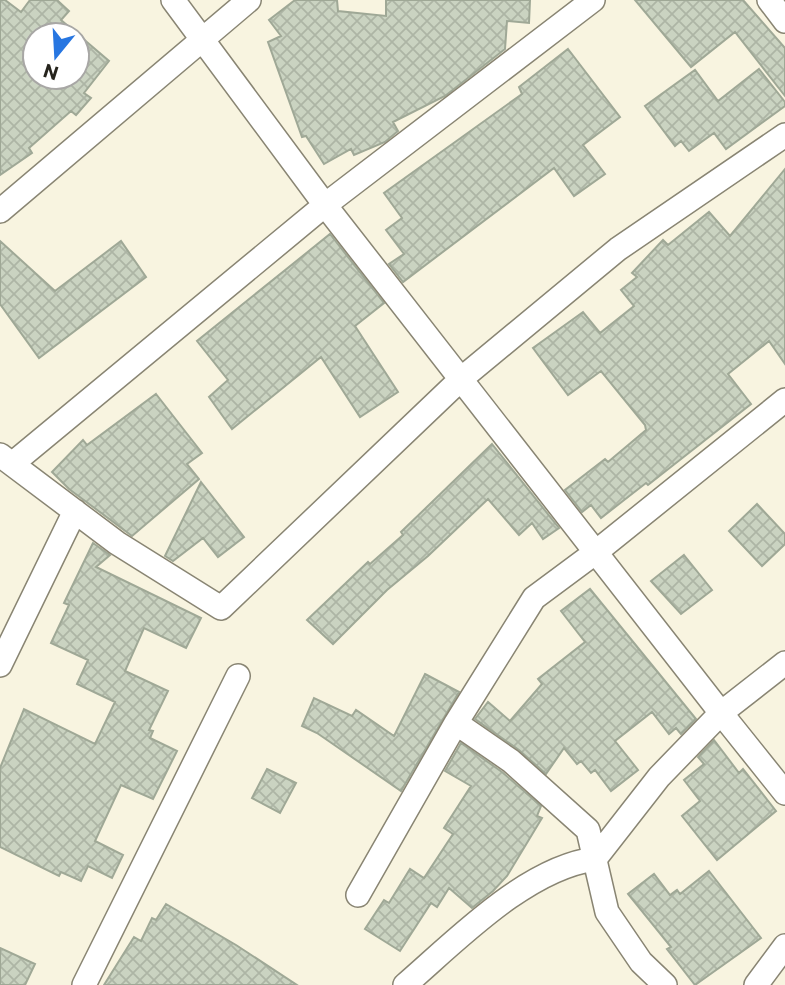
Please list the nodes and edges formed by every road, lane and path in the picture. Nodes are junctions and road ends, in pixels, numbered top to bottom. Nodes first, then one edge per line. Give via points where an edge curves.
1 (173, 0) edge
2 (249, 0) edge
3 (593, 0) edge
4 (769, 0) edge
5 (785, 21) edge
6 (204, 41) junction
7 (785, 135) edge
8 (325, 205) junction
9 (0, 211) edge
10 (461, 379) junction
11 (785, 400) edge
12 (6, 460) edge
13 (75, 511) junction
14 (596, 552) junction
15 (785, 663) edge
16 (0, 665) edge
17 (238, 676) dead end
18 (721, 713) junction
19 (456, 723) junction
20 (785, 793) edge
21 (595, 859) junction
22 (358, 895) dead end
23 (785, 946) edge
24 (84, 985) edge
25 (405, 985) edge
26 (665, 985) edge
27 (757, 985) edge

1 - 6 street
2 - 6 street
3 - 8 street
4 - 5 street
6 - 8 street
6 - 9 street
7 - 10 street via 618,249
8 - 10 street
8 - 12 street
10 - 13 street via 221,608
10 - 14 street
11 - 14 street
12 - 13 street
13 - 16 street
14 - 18 street
14 - 19 street via 534,598
15 - 18 street
17 - 24 street
18 - 20 street
18 - 21 street via 659,776
19 - 21 street via 511,761 566,808 588,830
19 - 22 street
21 - 25 street via 545,875 490,913
21 - 26 street via 607,912 641,962
23 - 27 street

